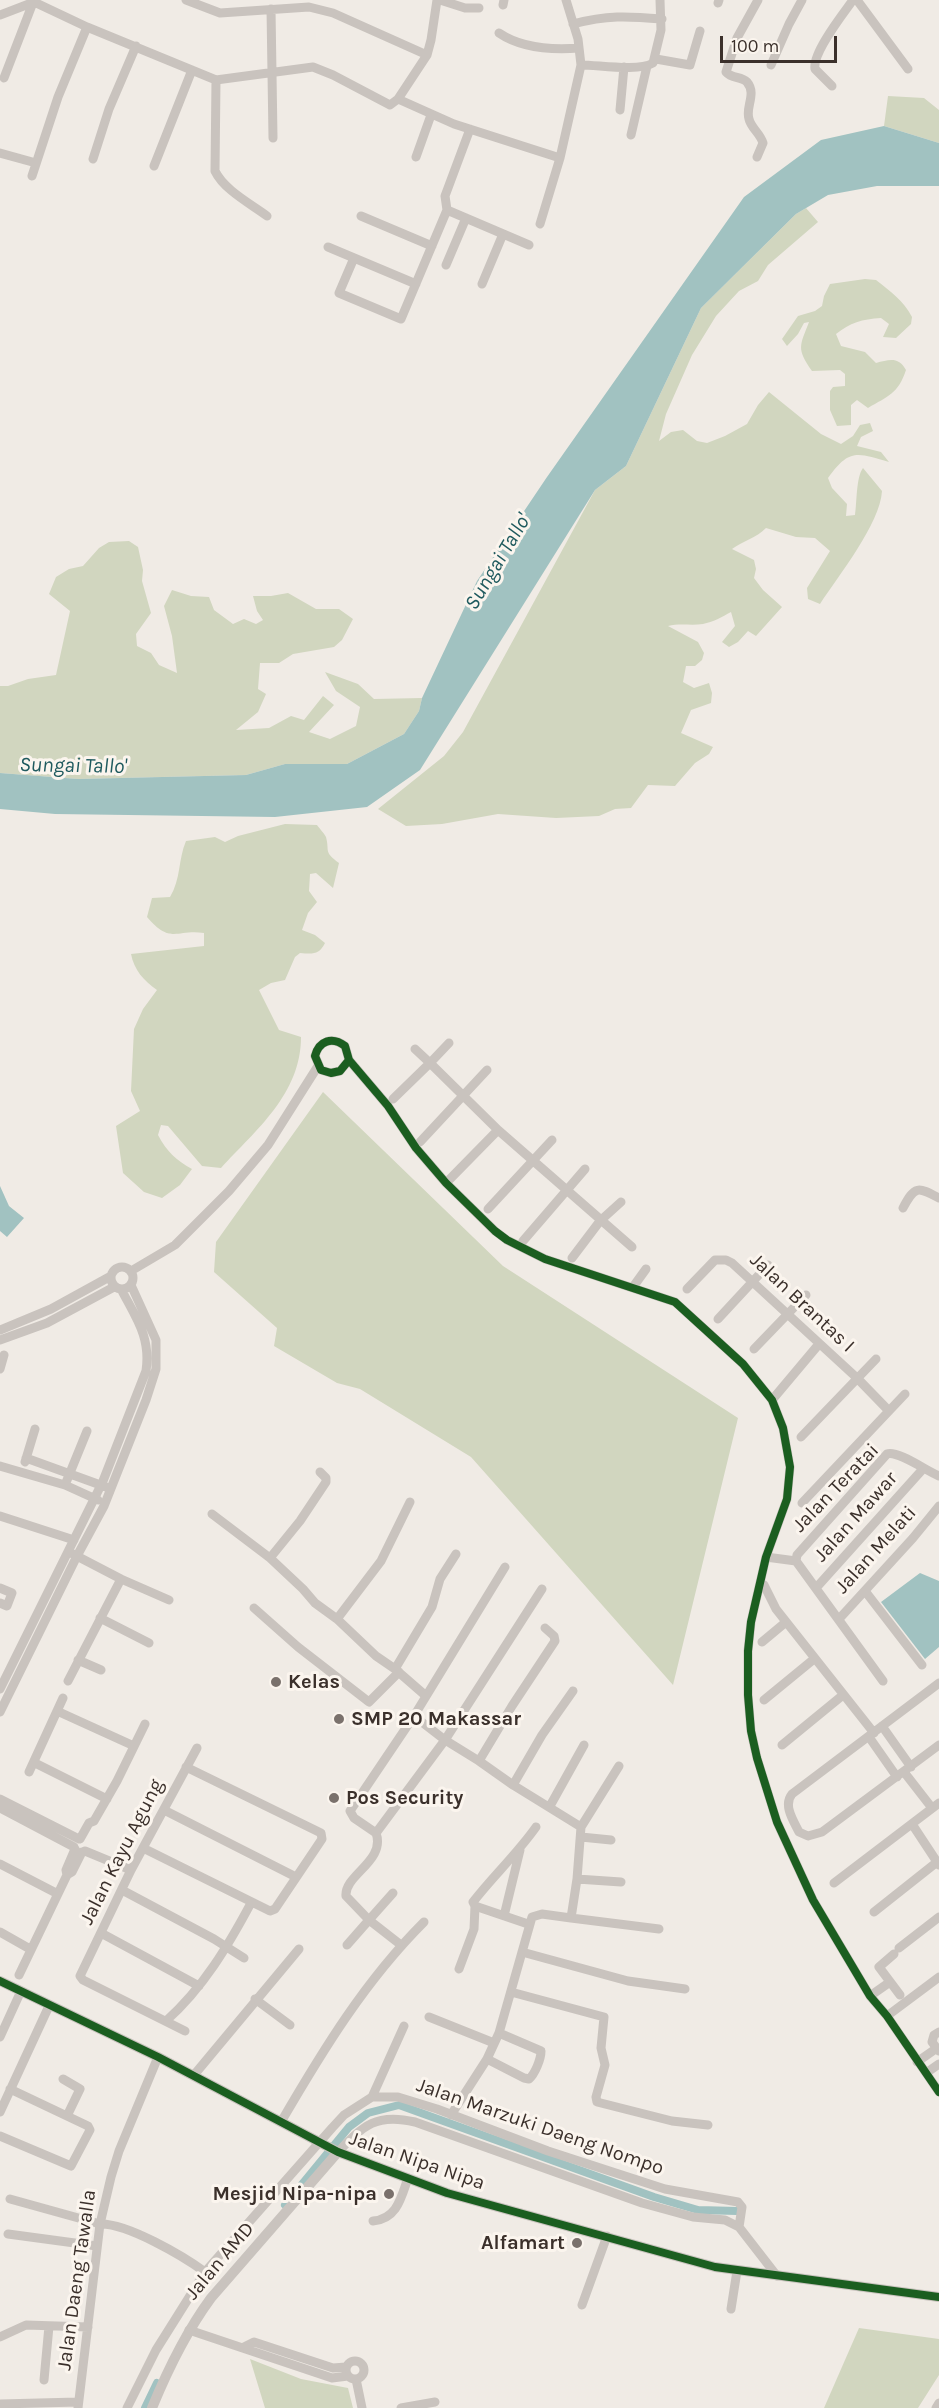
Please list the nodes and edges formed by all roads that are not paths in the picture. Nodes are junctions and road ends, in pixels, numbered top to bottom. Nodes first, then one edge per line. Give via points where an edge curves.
1 (186, 0) edge
2 (438, 0) edge
3 (566, 0) edge
4 (660, 0) edge
5 (758, 0) edge
6 (802, 0) edge
7 (855, 0) edge
8 (34, 1) edge
9 (479, 8) dead end
10 (271, 9) junction
11 (0, 15) edge
12 (662, 18) junction
13 (573, 24) junction
14 (87, 27) junction
15 (700, 31) dead end
16 (499, 33) dead end
17 (136, 46) junction
18 (579, 48) junction
19 (427, 55) junction
20 (656, 59) junction
21 (581, 64) junction
22 (771, 65) dead end
23 (647, 66) junction
24 (624, 67) junction
25 (908, 69) dead end
26 (192, 70) junction
27 (272, 72) junction
28 (3, 78) dead end
29 (216, 80) junction
30 (832, 86) dead end
31 (396, 101) junction
32 (620, 110) dead end
33 (432, 115) junction
34 (470, 129) junction
35 (630, 135) dead end
36 (273, 138) dead end
37 (0, 153) edge
38 (416, 157) dead end
39 (757, 157) dead end
40 (560, 158) junction
41 (93, 159) dead end
42 (36, 164) junction
43 (154, 166) dead end
44 (32, 176) dead end
45 (447, 210) junction
46 (267, 216) dead end
47 (361, 216) dead end
48 (466, 218) junction
49 (540, 224) dead end
50 (503, 234) junction
51 (529, 245) dead end
52 (432, 246) junction
53 (328, 247) dead end
54 (354, 258) junction
55 (446, 265) dead end
56 (416, 284) junction
57 (482, 284) dead end
58 (449, 1043) dead end
59 (415, 1049) dead end
60 (349, 1060) junction
61 (430, 1063) junction
62 (318, 1066) junction
63 (487, 1071) dead end
64 (462, 1095) junction
65 (393, 1099) dead end
66 (498, 1130) junction
67 (552, 1140) dead end
68 (420, 1142) dead end
69 (533, 1160) junction
70 (585, 1169) dead end
71 (446, 1183) junction
72 (568, 1191) junction
73 (939, 1198) edge
74 (621, 1202) dead end
75 (903, 1208) dead end
76 (488, 1209) dead end
77 (600, 1221) junction
78 (523, 1241) dead end
79 (632, 1247) dead end
80 (572, 1258) dead end
81 (768, 1265) dead end
82 (646, 1269) dead end
83 (131, 1271) junction
84 (111, 1276) junction
85 (753, 1282) junction
86 (131, 1285) junction
87 (633, 1287) junction
88 (118, 1288) junction
89 (687, 1289) dead end
90 (806, 1295) dead end
91 (787, 1314) junction
92 (718, 1319) dead end
93 (0, 1330) edge
94 (0, 1341) edge
95 (819, 1344) junction
96 (754, 1349) dead end
97 (4, 1355) dead end
98 (876, 1359) dead end
99 (0, 1369) edge
100 (857, 1378) junction
101 (905, 1394) dead end
102 (772, 1400) junction
103 (890, 1411) junction
104 (34, 1429) dead end
105 (87, 1431) dead end
106 (801, 1437) dead end
107 (26, 1458) junction
108 (0, 1466) edge
109 (922, 1470) junction
110 (320, 1472) dead end
111 (22, 1473) junction
112 (70, 1474) junction
113 (939, 1476) edge
114 (65, 1485) junction
115 (101, 1485) junction
116 (111, 1488) junction
117 (94, 1498) junction
118 (410, 1502) dead end
119 (802, 1503) dead end
120 (105, 1504) junction
121 (939, 1506) edge
122 (212, 1514) dead end
123 (0, 1516) edge
124 (74, 1540) junction
125 (73, 1554) junction
126 (456, 1554) dead end
127 (766, 1557) junction
128 (270, 1558) junction
129 (796, 1561) junction
130 (505, 1567) dead end
131 (121, 1579) junction
132 (764, 1585) dead end
133 (0, 1588) edge
134 (816, 1588) junction
135 (542, 1589) dead end
136 (865, 1591) junction
137 (169, 1600) dead end
138 (0, 1603) edge
139 (254, 1608) dead end
140 (100, 1618) junction
141 (839, 1618) junction
142 (337, 1619) junction
143 (786, 1622) junction
144 (545, 1628) dead end
145 (762, 1642) dead end
146 (149, 1643) dead end
147 (814, 1659) junction
148 (0, 1660) edge
149 (78, 1660) junction
150 (922, 1665) dead end
151 (16, 1667) junction
152 (101, 1670) dead end
153 (397, 1670) junction
154 (68, 1681) dead end
155 (884, 1681) dead end
156 (939, 1683) edge
157 (0, 1689) edge
158 (573, 1691) dead end
159 (843, 1695) junction
160 (426, 1696) junction
161 (63, 1698) dead end
162 (764, 1700) dead end
163 (57, 1711) junction
164 (0, 1712) edge
165 (414, 1716) junction
166 (146, 1724) dead end
167 (875, 1732) junction
168 (446, 1740) junction
169 (584, 1745) dead end
170 (782, 1745) dead end
171 (939, 1745) edge
172 (134, 1746) junction
173 (197, 1748) dead end
174 (479, 1761) junction
175 (35, 1763) junction
176 (619, 1766) dead end
177 (186, 1767) junction
178 (29, 1772) dead end
179 (904, 1772) junction
180 (513, 1785) junction
181 (0, 1799) edge
182 (107, 1799) junction
183 (550, 1806) junction
184 (935, 1806) edge
185 (0, 1808) edge
186 (164, 1810) junction
187 (795, 1823) junction
188 (912, 1824) junction
189 (536, 1827) dead end
190 (581, 1827) junction
191 (781, 1832) junction
192 (376, 1833) junction
193 (581, 1838) junction
194 (611, 1840) dead end
195 (81, 1846) junction
196 (143, 1848) junction
197 (520, 1850) junction
198 (0, 1864) edge
199 (938, 1864) edge
200 (131, 1870) junction
201 (296, 1877) junction
202 (577, 1879) junction
203 (621, 1882) dead end
204 (834, 1883) dead end
205 (122, 1890) junction
206 (393, 1893) dead end
207 (58, 1894) junction
208 (252, 1903) junction
209 (475, 1906) junction
210 (874, 1912) dead end
211 (504, 1916) junction
212 (939, 1917) edge
213 (571, 1918) junction
214 (369, 1920) junction
215 (424, 1922) dead end
216 (528, 1924) junction
217 (659, 1929) dead end
218 (0, 1932) edge
219 (100, 1933) junction
220 (347, 1945) dead end
221 (401, 1945) junction
222 (227, 1948) junction
223 (30, 1949) junction
224 (299, 1949) dead end
225 (522, 1952) junction
226 (244, 1959) dead end
227 (459, 1969) dead end
228 (19, 1975) dead end
229 (939, 1977) edge
230 (0, 1981) edge
231 (890, 1982) junction
232 (199, 1986) junction
233 (685, 1989) dead end
234 (21, 1991) junction
235 (511, 1992) junction
236 (900, 1995) dead end
237 (870, 1996) junction
238 (255, 1999) junction
239 (49, 2006) junction
240 (887, 2016) junction
241 (429, 2017) dead end
242 (166, 2021) junction
243 (290, 2025) dead end
244 (404, 2026) dead end
245 (184, 2031) dead end
246 (939, 2032) edge
247 (499, 2033) junction
248 (0, 2037) edge
249 (494, 2043) junction
250 (938, 2050) edge
251 (158, 2057) junction
252 (487, 2059) junction
253 (917, 2062) junction
254 (939, 2064) edge
255 (926, 2073) junction
256 (194, 2075) junction
257 (63, 2079) dead end
258 (10, 2089) junction
259 (939, 2092) edge
260 (372, 2097) junction
261 (0, 2112) edge
262 (451, 2115) junction
263 (67, 2116) junction
264 (281, 2122) junction
265 (708, 2125) dead end
266 (0, 2136) edge
267 (321, 2142) junction
268 (337, 2151) junction
269 (408, 2178) junction
270 (10, 2199) dead end
271 (373, 2220) dead end
272 (100, 2224) junction
273 (739, 2227) junction
274 (8, 2234) dead end
275 (607, 2236) junction
276 (97, 2246) junction
277 (737, 2271) junction
278 (205, 2272) junction
279 (777, 2276) junction
280 (939, 2297) edge
281 (582, 2305) dead end
282 (731, 2309) dead end
283 (49, 2326) junction
284 (88, 2327) junction
285 (189, 2330) junction
286 (0, 2337) edge
287 (44, 2380) dead end
288 (435, 2402) dead end
289 (939, 2403) edge
290 (0, 2404) edge
291 (78, 2405) edge
292 (127, 2408) edge
293 (152, 2408) edge
294 (362, 2408) edge
295 (401, 2408) edge
296 (936, 2408) edge

1 - 10 street via 220,13
2 - 9 street
2 - 19 street
3 - 13 street
4 - 12 street
5 - 39 street via 726,68 728,75 748,85 752,98 748,118 763,143
6 - 22 street
7 - 25 street
7 - 30 street via 815,62 815,69
8 - 11 street
8 - 14 street
8 - 28 street
10 - 19 street via 309,7 333,13
10 - 27 street
12 - 13 street via 619,15
12 - 20 street
13 - 18 street
14 - 17 street
14 - 42 street
15 - 20 street via 690,65
16 - 18 street via 531,46
17 - 26 street
17 - 41 street
18 - 21 street
19 - 31 street
20 - 23 street
21 - 24 street
21 - 40 street
23 - 24 street
23 - 35 street
24 - 32 street
26 - 29 street
26 - 43 street
27 - 29 street
27 - 31 street via 313,67 388,105
27 - 36 street
29 - 46 street via 215,171 232,190
31 - 33 street
33 - 34 street
33 - 38 street
34 - 40 street
34 - 45 street via 445,196
37 - 42 street
40 - 49 street
42 - 44 street
45 - 48 street
45 - 52 street
47 - 52 street
48 - 50 street
48 - 55 street
50 - 51 street
50 - 57 street
52 - 56 street
53 - 54 street
54 - 56 street
54 - 56 street via 339,293 401,319
58 - 61 street
59 - 61 street
60 - 62 street via 336,1073
60 - 62 street via 345,1046 331,1040 322,1043 316,1052
60 - 71 street
61 - 64 street
61 - 65 street
62 - 83 street via 268,1145 229,1191 175,1245
63 - 64 street
64 - 66 street
64 - 68 street
66 - 69 street
66 - 71 street
67 - 69 street
69 - 72 street
69 - 76 street
70 - 72 street
71 - 87 street via 507,1240 545,1259
72 - 77 street
72 - 78 street
73 - 75 street via 916,1190
74 - 77 street
77 - 79 street
77 - 80 street
81 - 85 street
82 - 87 street
83 - 84 street via 121,1267
83 - 86 street
84 - 88 street
84 - 93 street via 51,1310
85 - 89 street, Jalan Brantas I via 732,1263 718,1260 709,1264
85 - 91 street, Jalan Brantas I
85 - 92 street
86 - 88 street
86 - 116 street via 155,1336 158,1356 146,1400
87 - 102 street via 675,1302 743,1364
88 - 94 street
88 - 115 street via 145,1338 148,1358
90 - 91 street
91 - 95 street, Jalan Brantas I
91 - 96 street
95 - 100 street, Jalan Brantas I
95 - 102 street
97 - 99 street
98 - 100 street
100 - 103 street, Jalan Brantas I
100 - 106 street
101 - 103 street
102 - 127 street via 783,1428 790,1467 787,1499
103 - 119 street
104 - 107 street
105 - 112 street
107 - 111 street
107 - 112 street
108 - 111 street
109 - 113 street, Jalan Teratai
109 - 129 street, Jalan Teratai via 897,1453 888,1454 797,1555
109 - 134 street, Jalan Mawar
110 - 128 street via 326,1482
111 - 114 street
112 - 114 street
112 - 115 street
114 - 117 street
115 - 116 street
115 - 117 street
116 - 120 street
117 - 120 street
117 - 124 street
118 - 142 street via 381,1561
120 - 125 street
121 - 136 street, Jalan Melati
122 - 128 street
123 - 124 street
124 - 125 street
125 - 131 street
125 - 151 street
126 - 153 street
127 - 129 street
127 - 191 street via 751,1622 748,1695 757,1758
128 - 142 street via 315,1604
129 - 134 street
130 - 160 street
131 - 137 street
131 - 140 street
132 - 143 street
133 - 138 street via 12,1593 7,1606
134 - 141 street
135 - 168 street
136 - 141 street, Jalan Melati
136 - 150 street
139 - 153 street via 369,1702
140 - 146 street
140 - 149 street
141 - 155 street
142 - 153 street
143 - 145 street
143 - 147 street
144 - 174 street via 555,1641
147 - 159 street
147 - 162 street
148 - 151 street
149 - 152 street
149 - 154 street
151 - 157 street
151 - 164 street
153 - 160 street
156 - 167 street
158 - 180 street
159 - 167 street
159 - 170 street
160 - 165 street
161 - 163 street
163 - 172 street
163 - 175 street
165 - 168 street
165 - 192 street via 350,1811
166 - 172 street
167 - 179 street
167 - 179 street
167 - 187 street via 792,1794 788,1804
168 - 174 street
168 - 192 street
169 - 183 street
171 - 179 street
172 - 182 street
173 - 177 street, Jalan Kayu Agung
174 - 180 street
175 - 178 street
175 - 182 street
176 - 190 street
177 - 186 street, Jalan Kayu Agung
177 - 201 street via 323,1835
179 - 184 street
179 - 187 street via 822,1832 813,1836 802,1834
180 - 183 street
181 - 195 street
182 - 195 street via 89,1823
183 - 190 street
184 - 188 street
185 - 195 street
186 - 196 street, Jalan Kayu Agung
186 - 201 street
187 - 191 street
188 - 199 street
188 - 204 street
189 - 197 street
190 - 193 street
191 - 237 street via 813,1899
192 - 214 street via 378,1843 370,1860 345,1892
193 - 194 street
193 - 202 street
195 - 200 street
195 - 207 street via 72,1872
196 - 200 street, Jalan Kayu Agung
196 - 208 street
197 - 209 street via 473,1901
197 - 211 street
198 - 207 street
199 - 210 street
200 - 205 street, Jalan Kayu Agung
201 - 208 street via 274,1909
202 - 203 street
202 - 213 street
205 - 219 street, Jalan Kayu Agung
205 - 222 street
206 - 214 street
207 - 223 street
208 - 222 street
209 - 211 street
209 - 227 street via 474,1929
211 - 216 street
212 - 231 street via 879,1967
213 - 216 street via 540,1914
213 - 217 street
214 - 220 street
214 - 221 street
215 - 221 street
216 - 225 street
218 - 223 street
219 - 232 street
219 - 242 street, Jalan Kayu Agung via 81,1974 83,1980
221 - 264 street via 346,2016
222 - 226 street
222 - 232 street
223 - 228 street
224 - 238 street
225 - 233 street via 628,1981
225 - 235 street
229 - 240 street
230 - 234 street, Jalan Nipa Nipa
231 - 236 street
231 - 237 street
232 - 242 street
234 - 239 street, Jalan Nipa Nipa
234 - 248 street
235 - 247 street
235 - 265 street via 604,2018 601,2048 606,2062 597,2102 672,2121
237 - 240 street
238 - 243 street
238 - 256 street
239 - 251 street, Jalan Nipa Nipa
239 - 258 street
240 - 253 street
241 - 249 street
242 - 245 street
244 - 260 street
246 - 250 street via 932,2042
247 - 249 street
247 - 252 street via 541,2051 532,2076 524,2078
249 - 252 street
250 - 253 street
251 - 256 street, Jalan Nipa Nipa
251 - 272 street, Jalan Daeng Tawalla via 119,2151
252 - 262 street
253 - 255 street
254 - 255 street
255 - 259 street
256 - 264 street, Jalan Nipa Nipa
257 - 263 street via 80,2089
258 - 261 street
258 - 263 street
260 - 262 street, Jalan Marzuki Daeng Nompo via 398,2097
260 - 267 street via 345,2115
262 - 273 street, Jalan Marzuki Daeng Nompo via 665,2189 738,2202 742,2211
263 - 266 street via 90,2128 71,2166
264 - 267 street, Jalan Nipa Nipa
267 - 268 street, Jalan Nipa Nipa
267 - 278 street
268 - 269 street, Jalan Nipa Nipa
268 - 273 street via 373,2121 403,2119 642,2204 693,2217 725,2220
268 - 285 street, Jalan AMD via 211,2298
269 - 271 street via 395,2211 389,2217
269 - 275 street, Jalan Nipa Nipa via 447,2193
270 - 272 street
272 - 276 street, Jalan Daeng Tawalla
272 - 278 street via 134,2233
273 - 279 street
274 - 276 street
275 - 277 street, Jalan Nipa Nipa
275 - 281 street
276 - 284 street, Jalan Daeng Tawalla
277 - 279 street, Jalan Nipa Nipa
277 - 282 street
278 - 292 street via 156,2350
279 - 280 street, Jalan Nipa Nipa
283 - 284 street
283 - 286 street via 21,2326
283 - 287 street
284 - 291 street, Jalan Daeng Tawalla
285 - 293 street, Jalan AMD
285 - 294 street via 332,2378 350,2374
288 - 295 street
289 - 296 street
290 - 291 street

